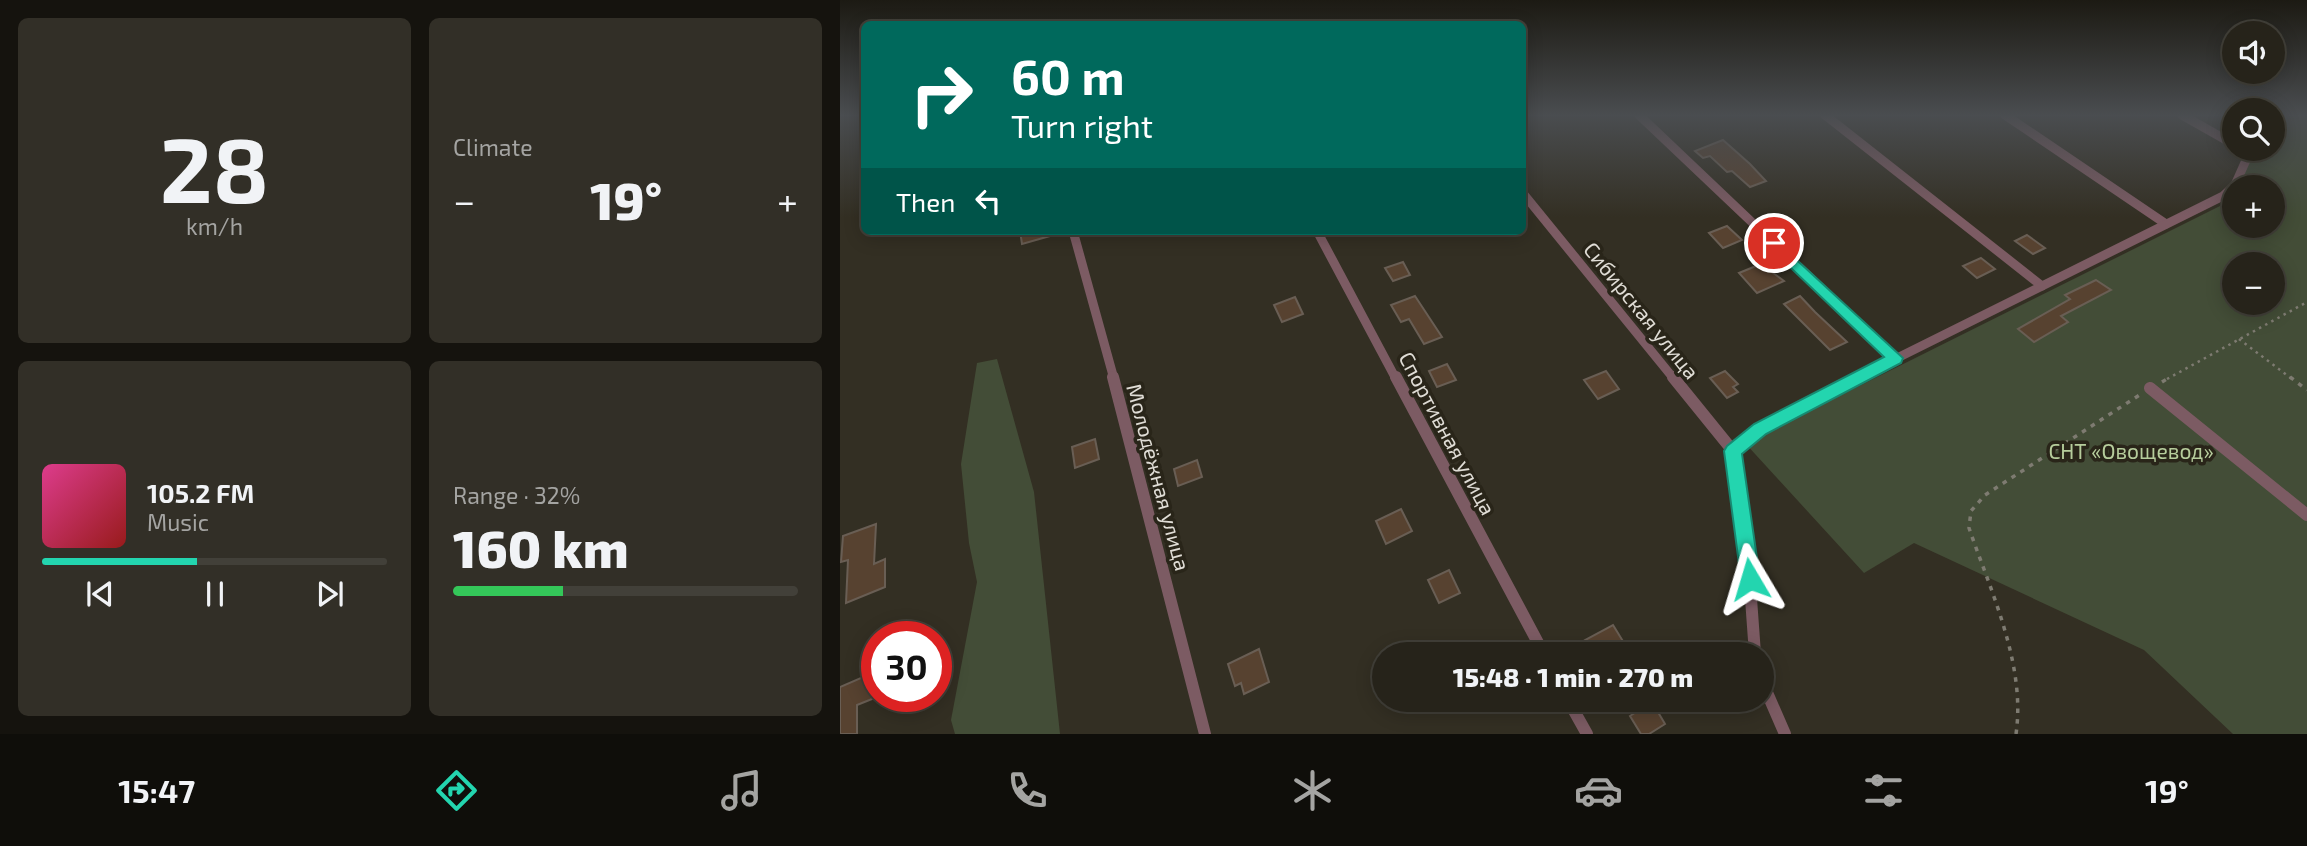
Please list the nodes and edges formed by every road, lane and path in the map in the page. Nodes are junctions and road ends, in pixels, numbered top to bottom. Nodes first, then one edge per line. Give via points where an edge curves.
1 (1676, 149) edge
2 (1869, 149) edge
3 (2057, 149) edge
4 (2243, 161) edge
5 (1526, 197) edge
6 (2166, 224) junction
7 (1074, 235) edge
8 (1319, 235) edge
9 (2042, 286) junction
10 (2307, 302) edge
11 (2239, 339) junction
12 (1895, 358) junction
13 (2150, 388) junction
14 (2307, 390) edge
15 (1733, 451) junction
16 (2307, 516) edge
17 (1538, 642) edge
18 (1754, 642) edge
19 (1575, 712) edge
20 (1774, 712) edge
21 (1205, 734) edge
22 (1587, 734) edge
23 (1785, 734) edge
24 (2016, 734) edge

1 - 12 street
2 - 9 street
3 - 6 street
4 - 6 street via 2235,185 2223,195
5 - 15 street, Сибирская улица
6 - 9 street
7 - 21 street, Молодёжная улица
8 - 17 street, Спортивная улица
9 - 12 street
10 - 11 path
11 - 13 path
11 - 14 path
12 - 15 street via 1760,429
13 - 16 street
13 - 24 path via 1985,495 1971,511 1969,528 2015,674 2020,722
15 - 18 street
19 - 22 street
20 - 23 street

